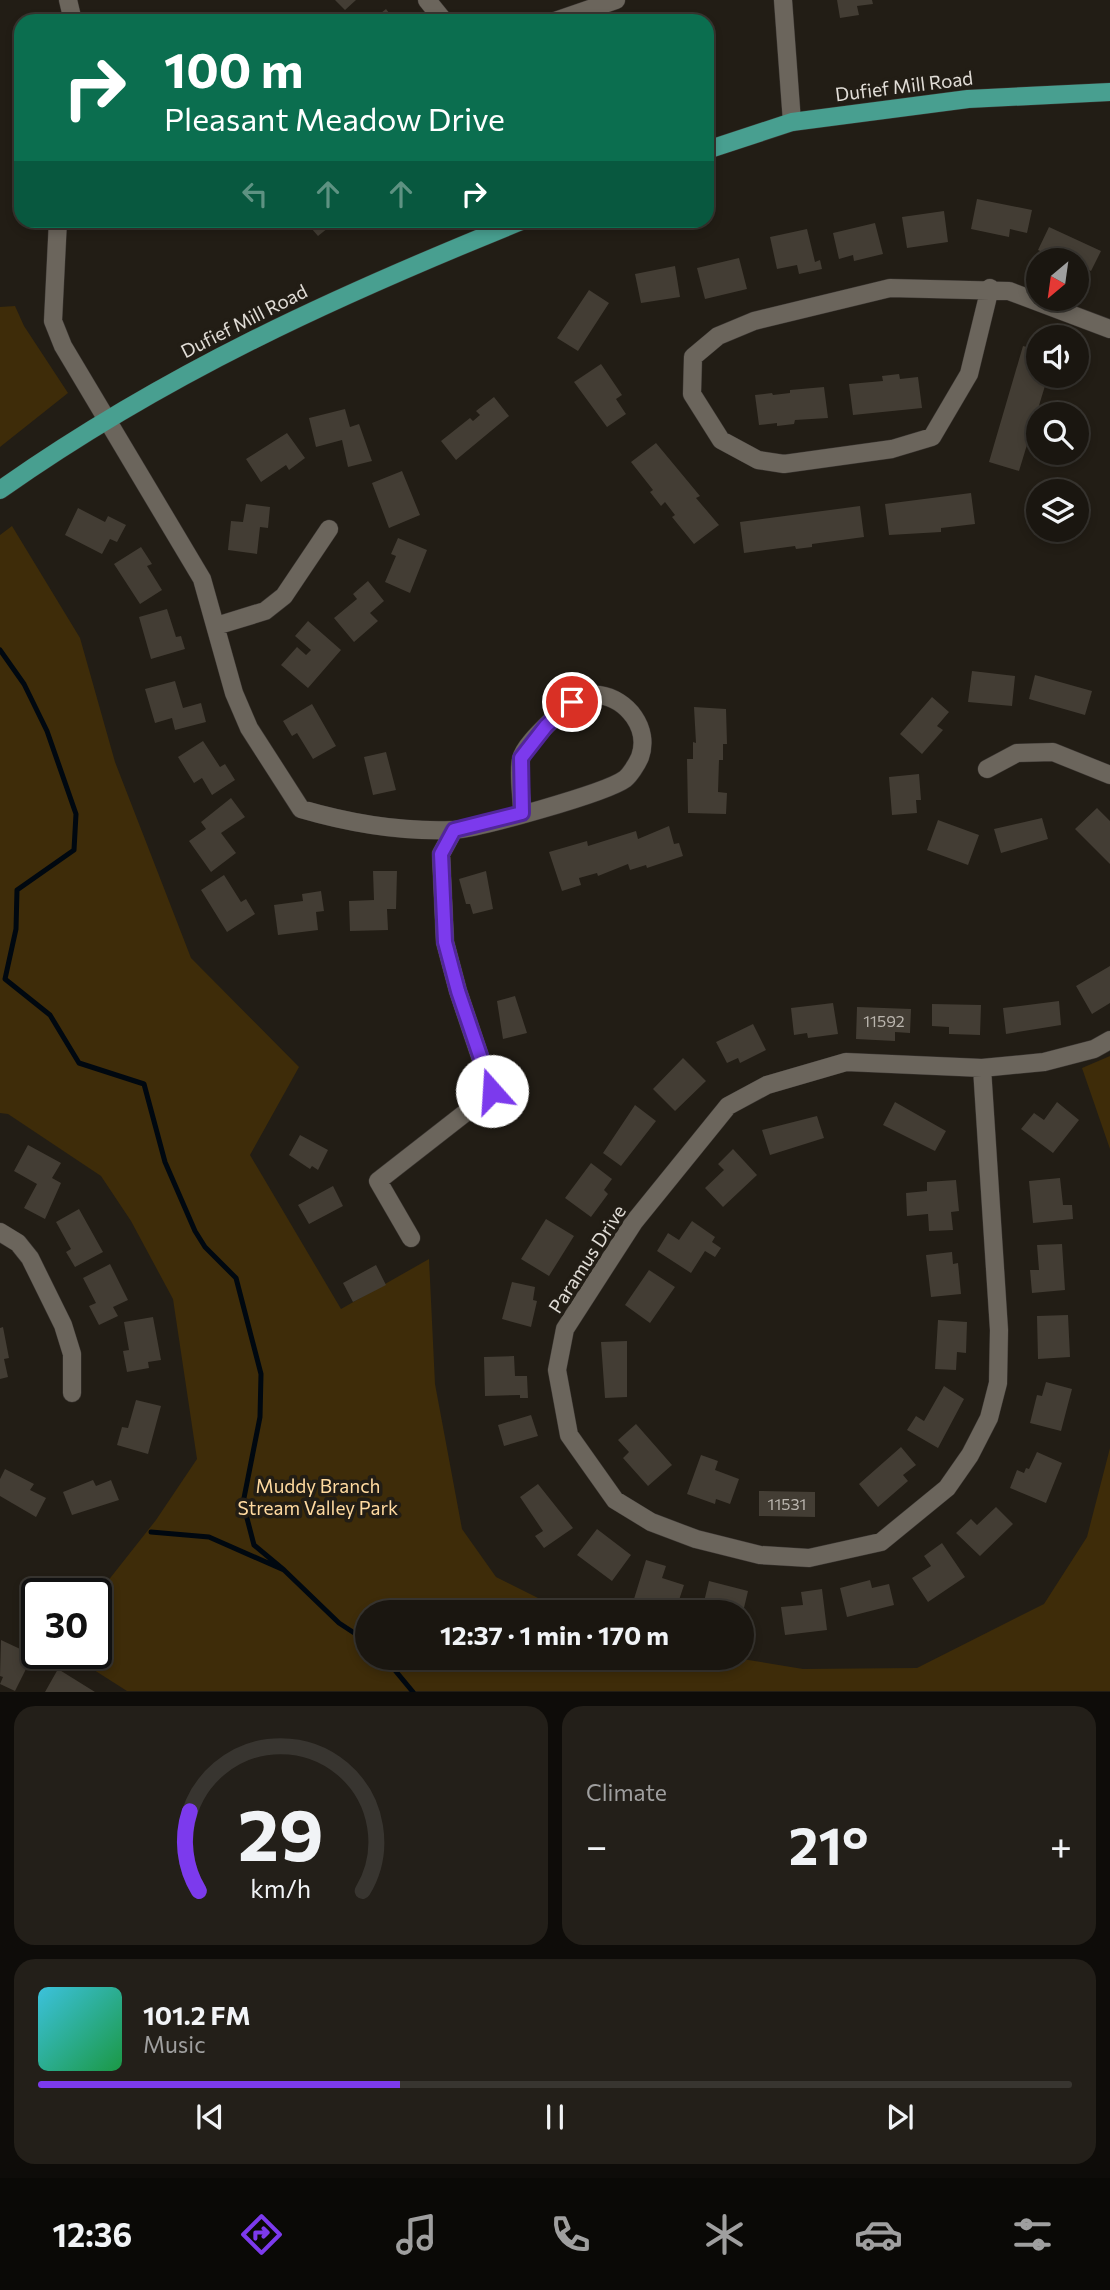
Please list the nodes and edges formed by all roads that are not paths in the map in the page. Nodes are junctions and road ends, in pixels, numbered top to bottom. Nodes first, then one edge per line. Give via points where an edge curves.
1 (427, 0) edge
2 (616, 0) edge
3 (783, 0) edge
4 (438, 14) edge
5 (575, 14) edge
6 (1110, 92) edge
7 (792, 122) junction
8 (714, 148) edge
9 (58, 228) edge
10 (505, 228) edge
11 (990, 288) junction
12 (1110, 329) edge
13 (105, 419) junction
14 (0, 490) edge
15 (329, 529) dead end
16 (216, 626) junction
17 (987, 769) dead end
18 (1110, 775) edge
19 (522, 813) junction
20 (454, 830) junction
21 (1110, 1040) edge
22 (982, 1068) junction
23 (0, 1232) edge
24 (411, 1238) dead end
25 (72, 1393) dead end

1 - 4 street
2 - 5 street
3 - 7 street
6 - 7 main road, Dufief Mill Road via 968,99
7 - 8 main road, Dufief Mill Road
9 - 13 street via 53,321
10 - 13 main road, Dufief Mill Road via 339,296
11 - 11 street via 890,288 754,321 718,336 693,357 692,394 721,440 758,460 784,464 892,449 932,437 969,374
11 - 12 street
13 - 14 main road, Dufief Mill Road
13 - 16 street via 202,579
15 - 16 street via 284,596 265,611
16 - 20 street via 248,728 301,809 347,822
17 - 18 street via 1017,753 1053,752
19 - 19 street via 603,791 627,778 640,757 642,737 637,719 619,703 598,695 572,702 521,758
19 - 20 street
20 - 24 street via 441,854 445,942 492,1091 378,1181
21 - 22 street, Paramus Drive via 1044,1062
22 - 22 street, Paramus Drive via 846,1062 767,1085 728,1105 634,1222 565,1329 557,1370 569,1435 615,1500 651,1522 696,1539 760,1555 809,1558 881,1542 947,1488 989,1418 998,1383 999,1330
23 - 25 street via 30,1258 63,1325 72,1354

